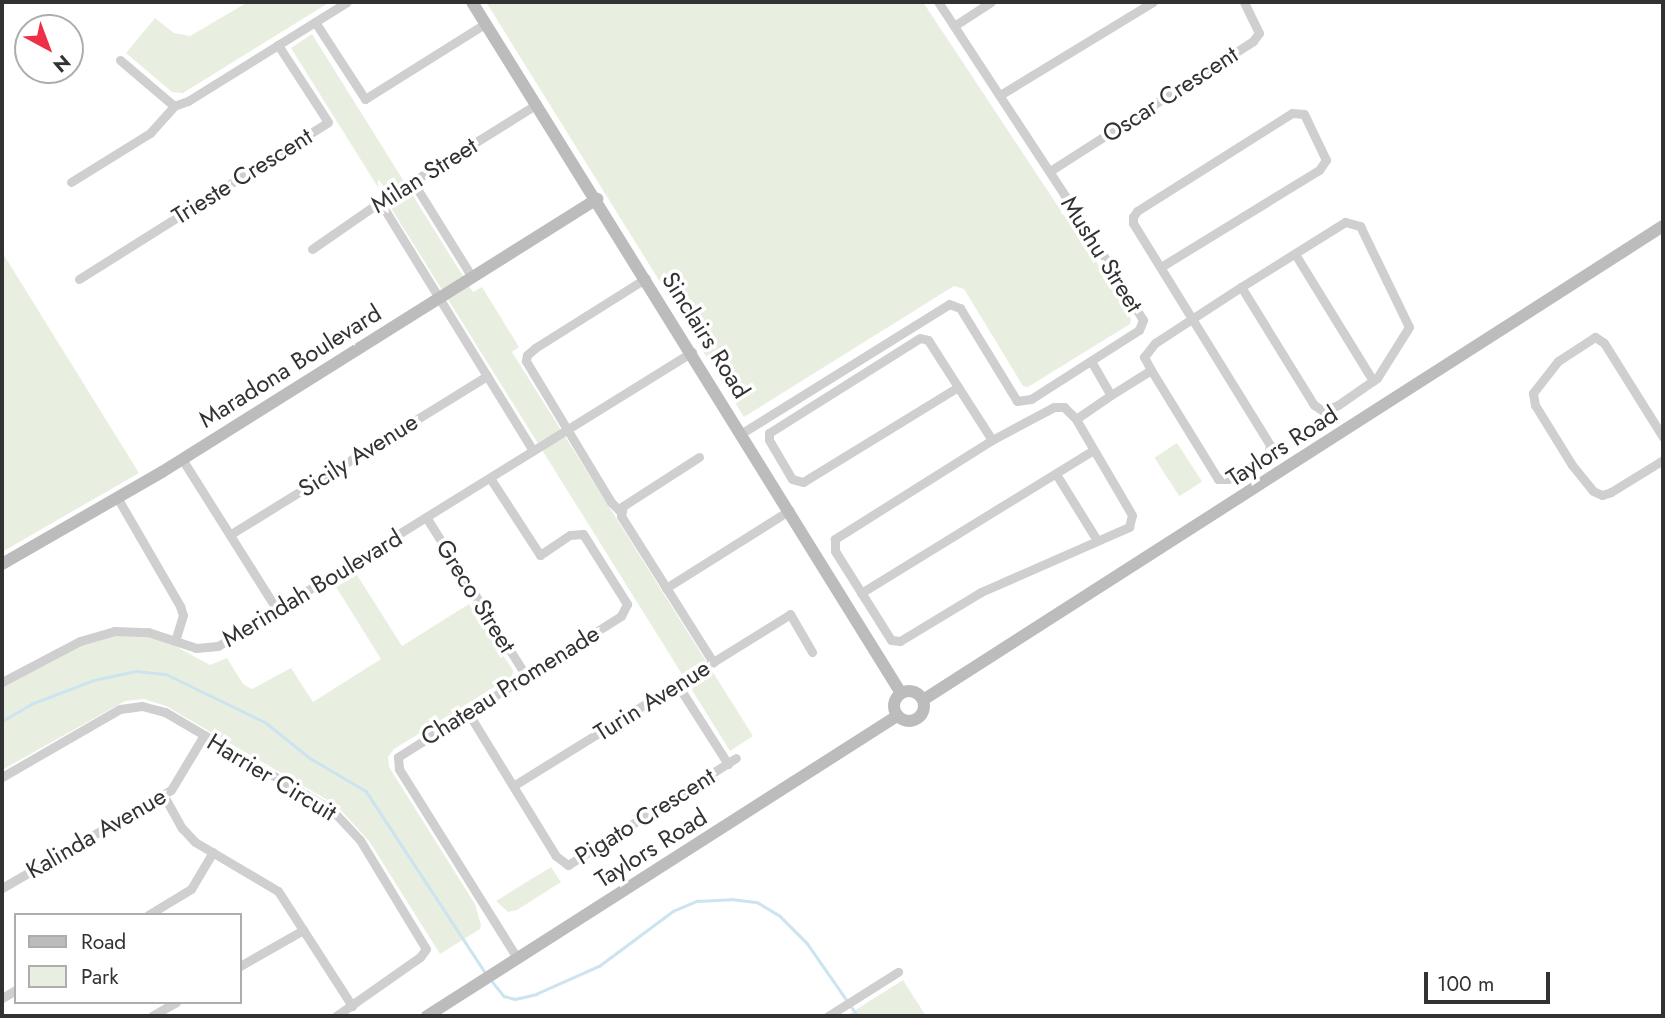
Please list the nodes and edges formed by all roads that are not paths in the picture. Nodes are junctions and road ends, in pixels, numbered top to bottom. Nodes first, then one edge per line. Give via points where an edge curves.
1 (347, 2) edge
2 (472, 2) edge
3 (937, 2) edge
4 (991, 2) edge
5 (1153, 2) edge
6 (1244, 2) edge
7 (315, 22) junction
8 (486, 23) junction
9 (954, 26) junction
10 (278, 45) junction
11 (120, 60) dead end
12 (1000, 95) junction
13 (537, 104) junction
14 (174, 106) junction
15 (1050, 171) junction
16 (71, 182) dead end
17 (413, 182) junction
18 (597, 200) junction
19 (380, 202) junction
20 (1663, 226) edge
21 (312, 249) dead end
22 (1295, 254) junction
23 (1161, 267) junction
24 (472, 277) junction
25 (646, 278) junction
26 (79, 279) dead end
27 (1241, 287) junction
28 (439, 298) junction
29 (1192, 320) junction
30 (692, 352) junction
31 (1091, 361) junction
32 (1151, 370) junction
33 (487, 376) junction
34 (1373, 381) junction
35 (958, 387) junction
36 (1111, 395) junction
37 (1076, 419) junction
38 (567, 430) junction
39 (742, 433) junction
40 (1663, 437) edge
41 (992, 440) junction
42 (533, 451) junction
43 (1092, 451) junction
44 (699, 457) dead end
45 (182, 459) junction
46 (1663, 460) edge
47 (1056, 474) junction
48 (490, 478) junction
49 (118, 499) junction
50 (790, 510) junction
51 (620, 511) junction
52 (426, 517) junction
53 (231, 534) junction
54 (1097, 540) junction
55 (2, 564) edge
56 (666, 588) junction
57 (861, 593) junction
58 (277, 610) junction
59 (175, 640) junction
60 (812, 652) dead end
61 (713, 662) junction
62 (525, 674) junction
63 (2, 682) edge
64 (677, 684) junction
65 (901, 693) junction
66 (923, 700) junction
67 (467, 711) junction
68 (897, 716) junction
69 (204, 735) junction
70 (2, 777) edge
71 (513, 786) junction
72 (164, 796) junction
73 (213, 852) junction
74 (2, 888) edge
75 (151, 913) edge
76 (303, 930) junction
77 (517, 958) junction
78 (242, 965) edge
79 (898, 972) dead end
80 (173, 1004) edge
81 (352, 1006) junction
82 (152, 1016) edge
83 (336, 1016) edge
84 (427, 1016) edge
85 (828, 1016) edge

1 - 7 street
2 - 8 street, Sinclairs Road
3 - 9 street, Mushu Street
4 - 9 street
5 - 12 street
6 - 15 street, Oscar Crescent via 1259,33 1253,41
7 - 8 street via 365,99
7 - 10 street
8 - 13 street, Sinclairs Road
9 - 12 street, Mushu Street
10 - 14 street
10 - 26 street, Trieste Crescent via 328,122
11 - 14 street
12 - 15 street, Mushu Street
13 - 17 street, Milan Street
13 - 18 street, Sinclairs Road
14 - 16 street via 150,133
15 - 31 street, Mushu Street via 1143,320 1139,330
17 - 19 street, Milan Street
17 - 24 street
18 - 24 street, Maradona Boulevard
18 - 25 street, Sinclairs Road
19 - 21 street, Milan Street
19 - 28 street
20 - 66 street, Taylors Road
22 - 27 street
22 - 34 street
22 - 34 street via 1345,222 1360,226 1409,327
23 - 23 street via 1133,223 1137,211 1292,113 1304,114 1326,160 1319,170
23 - 29 street
24 - 28 street, Maradona Boulevard
25 - 30 street, Sinclairs Road
25 - 38 street via 527,355 526,361
27 - 29 street
27 - 34 street via 1314,405 1323,411 1338,405
28 - 33 street
28 - 45 street, Maradona Boulevard
29 - 32 street via 1146,350 1144,357
29 - 32 street via 1270,445 1268,454 1227,479 1218,479
30 - 38 street, Merindah Boulevard
30 - 39 street, Sinclairs Road
31 - 36 street
31 - 39 street, Mushu Street via 1031,399 1017,401 960,308 949,304
32 - 36 street
33 - 42 street
33 - 53 street, Sicily Avenue
35 - 35 street via 928,341 920,338 769,433 769,440 792,479 803,482
35 - 41 street
36 - 37 street
37 - 41 street via 1059,405
37 - 43 street
38 - 42 street, Merindah Boulevard
38 - 51 street
39 - 50 street, Sinclairs Road
40 - 46 street via 1604,343 1595,337 1558,361 1533,393 1535,405 1593,491 1611,492
41 - 57 street via 835,539 835,551
42 - 48 street, Merindah Boulevard
43 - 47 street
43 - 54 street via 1133,520 1125,530
44 - 51 street
45 - 49 street, Maradona Boulevard
45 - 53 street
47 - 54 street
47 - 57 street
48 - 52 street, Merindah Boulevard
48 - 62 street, Chateau Promenade via 540,555 570,536 583,534 627,604 621,616
49 - 55 street, Maradona Boulevard
49 - 59 street via 180,606 183,615
50 - 56 street
50 - 65 street, Sinclairs Road
51 - 56 street
52 - 58 street, Merindah Boulevard
52 - 62 street, Greco Street
53 - 58 street
54 - 57 street via 969,598 900,641 891,639
56 - 61 street
58 - 59 street, Merindah Boulevard via 210,649
59 - 63 street, Merindah Boulevard via 132,630 98,634
60 - 61 street, Turin Avenue via 790,614
61 - 64 street, Turin Avenue
62 - 67 street, Chateau Promenade
64 - 71 street, Turin Avenue
64 - 71 street, Pigato Crescent via 732,761 568,865 560,860
65 - 66 street via 911,691
65 - 68 street via 893,706
66 - 68 street via 924,709 916,720
67 - 71 street, Pigato Crescent
67 - 77 street, Chateau Promenade via 405,750 397,763
68 - 77 street, Taylors Road
69 - 70 street, Harrier Circuit via 153,708 131,706
69 - 72 street, Kalinda Avenue via 176,785
69 - 81 street, Harrier Circuit via 343,819 423,940 423,955
72 - 73 street via 186,833
72 - 74 street, Kalinda Avenue
73 - 75 street via 191,889
73 - 76 street via 272,886
76 - 78 street
76 - 81 street
77 - 84 street, Taylors Road
79 - 85 street
80 - 82 street
81 - 83 street, Harrier Circuit

